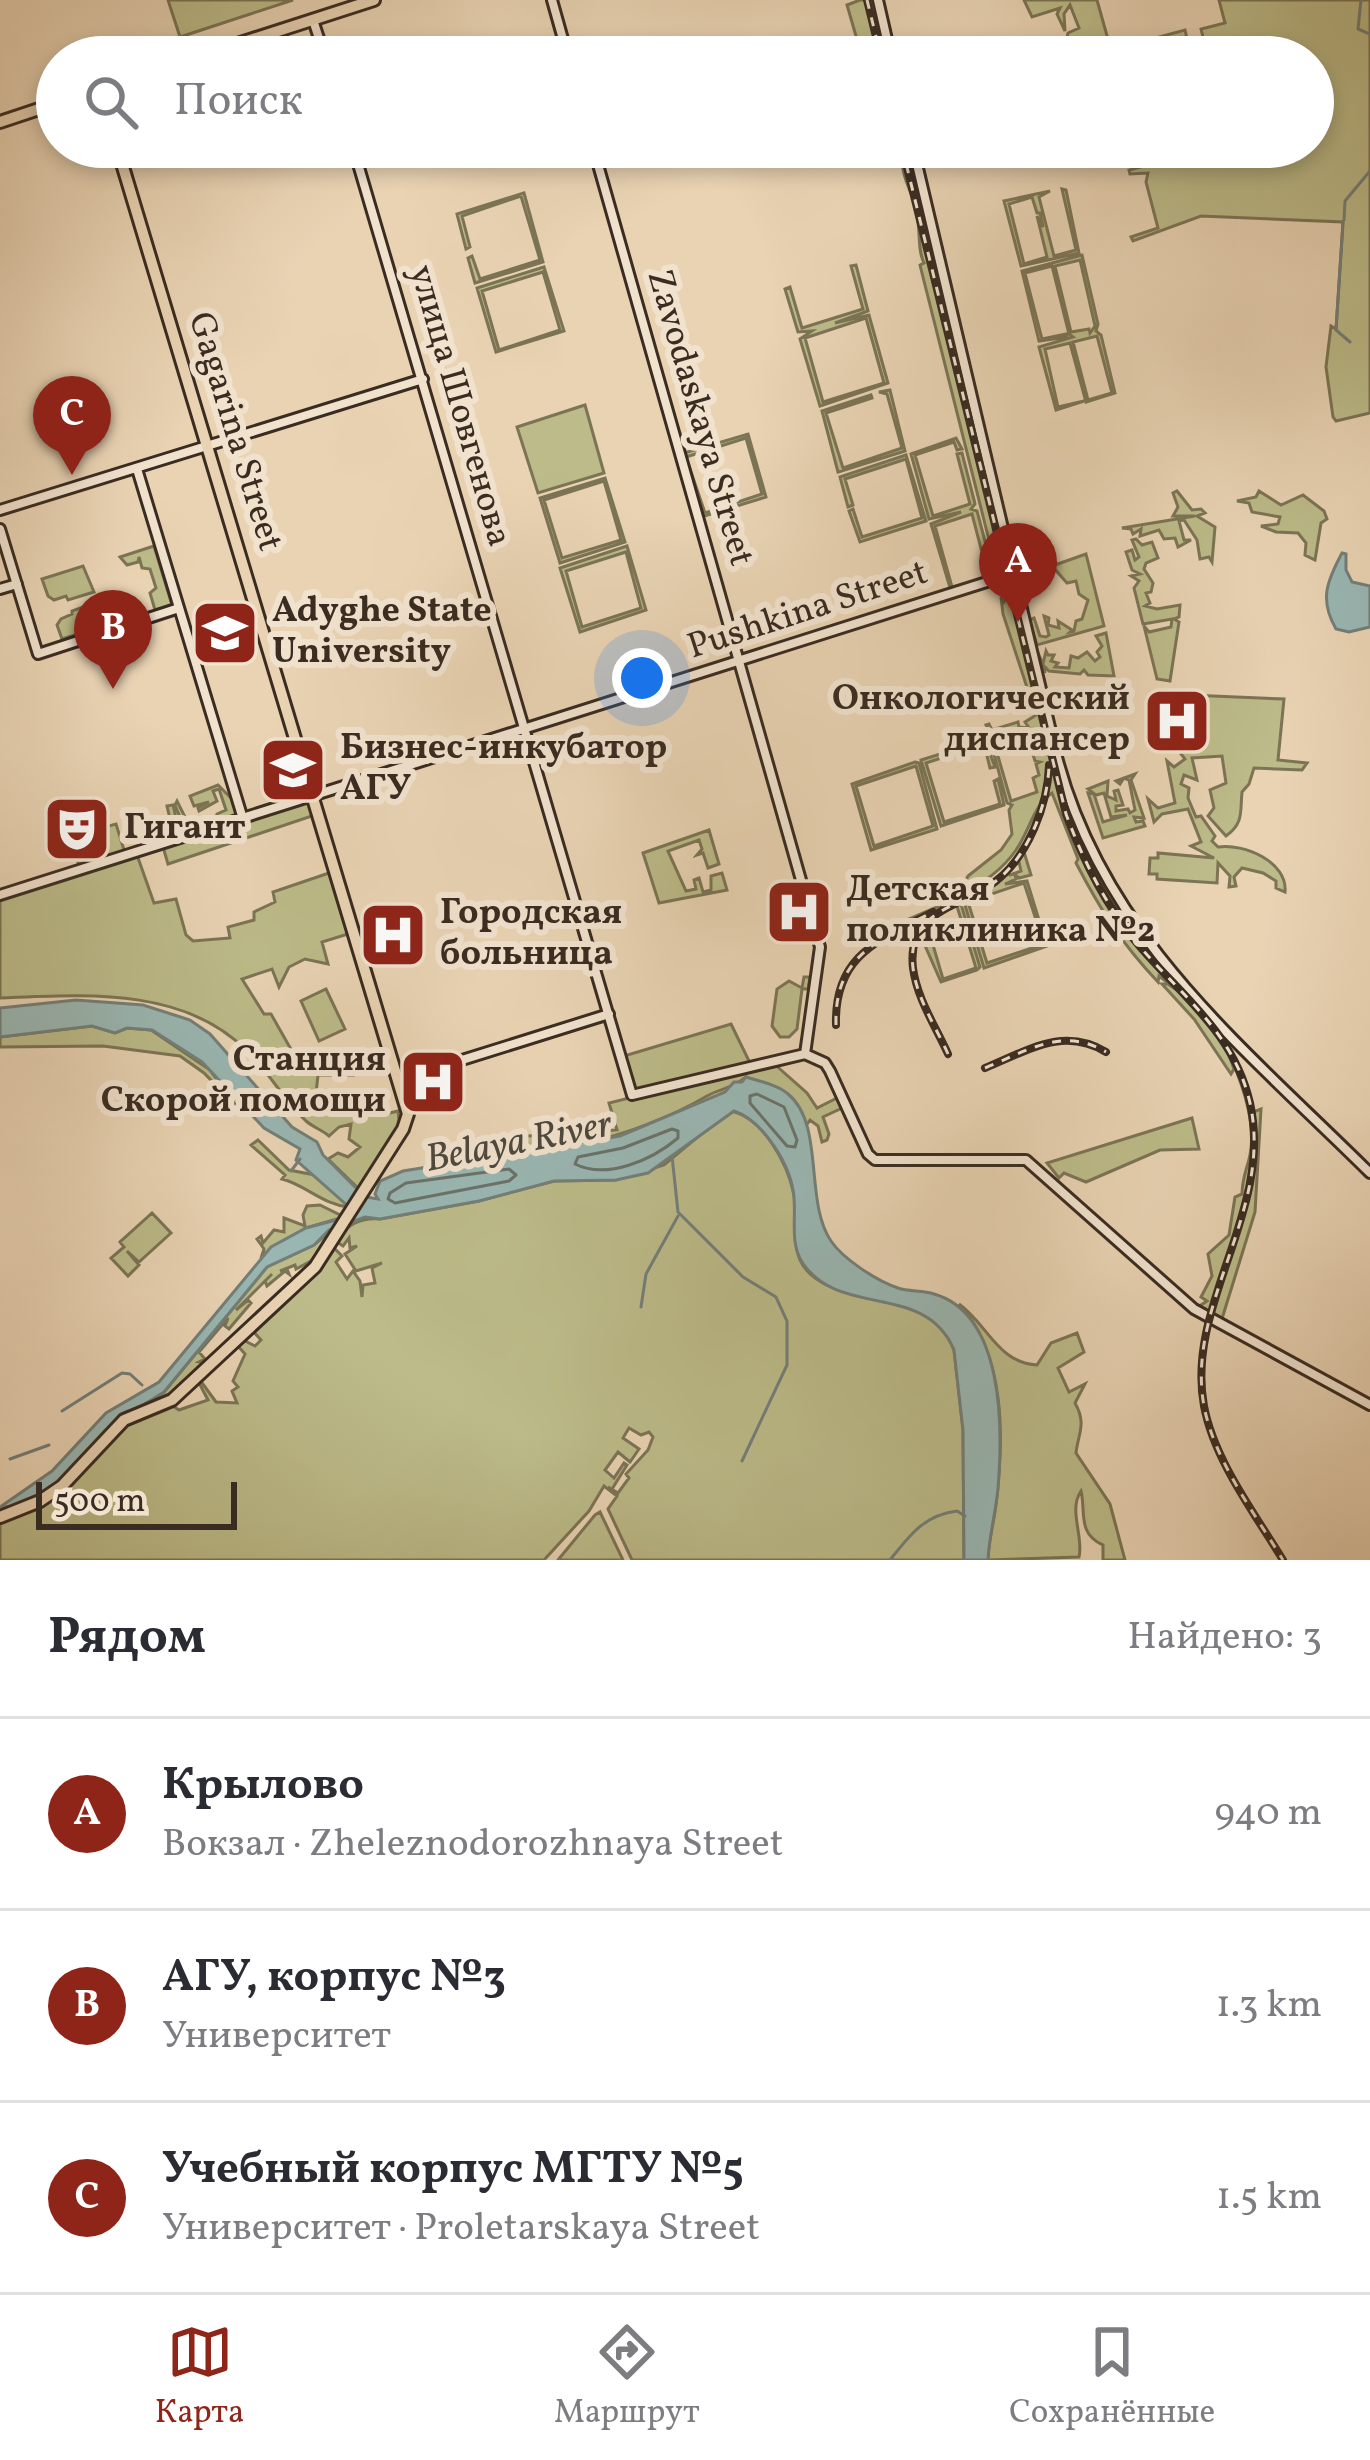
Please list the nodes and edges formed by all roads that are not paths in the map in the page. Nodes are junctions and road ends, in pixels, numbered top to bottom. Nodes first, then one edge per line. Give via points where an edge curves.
1 (374, 0) edge
2 (552, 0) edge
3 (878, 0) edge
4 (313, 20) junction
5 (263, 36) edge
6 (318, 36) edge
7 (562, 36) edge
8 (886, 36) edge
9 (36, 110) edge
10 (0, 122) edge
11 (123, 168) edge
12 (358, 168) edge
13 (599, 168) edge
14 (918, 168) edge
15 (424, 380) junction
16 (207, 446) junction
17 (137, 469) junction
18 (0, 510) edge
19 (0, 529) edge
20 (1015, 574) junction
21 (17, 584) junction
22 (0, 589) edge
23 (179, 608) junction
24 (740, 661) junction
25 (526, 730) junction
26 (313, 797) junction
27 (243, 819) junction
28 (0, 895) edge
29 (609, 1014) junction
30 (805, 1054) junction
31 (398, 1080) junction
32 (1370, 1173) edge
33 (1370, 1405) edge
34 (0, 1517) edge

1 - 4 main road
2 - 7 main road
3 - 8 main road
4 - 5 main road
4 - 6 main road
9 - 10 main road
11 - 16 main road, Gagarina Street
12 - 15 main road, улица Шовгенова
13 - 24 main road, Zavodaskaya Street
14 - 20 main road
15 - 16 main road
15 - 25 main road, улица Шовгенова
16 - 17 main road
16 - 26 main road, Gagarina Street
17 - 18 main road
17 - 23 main road
19 - 21 main road
20 - 24 main road, Pushkina Street
20 - 32 main road via 1086,845 1147,944
21 - 22 main road
21 - 23 main road via 38,653
23 - 27 main road
24 - 25 main road, Pushkina Street
24 - 30 main road, Zavodaskaya Street via 820,947
25 - 26 main road, Pushkina Street
25 - 29 main road, улица Шовгенова
26 - 27 main road, Pushkina Street
26 - 31 main road, Gagarina Street
27 - 28 main road, Pushkina Street
29 - 30 main road, улица Шовгенова via 632,1095
29 - 31 main road
30 - 33 main road via 824,1063 875,1160 1016,1158 1035,1165 1194,1309
31 - 34 main road, Gagarina Street via 406,1122 320,1261 182,1392 118,1426 49,1495

